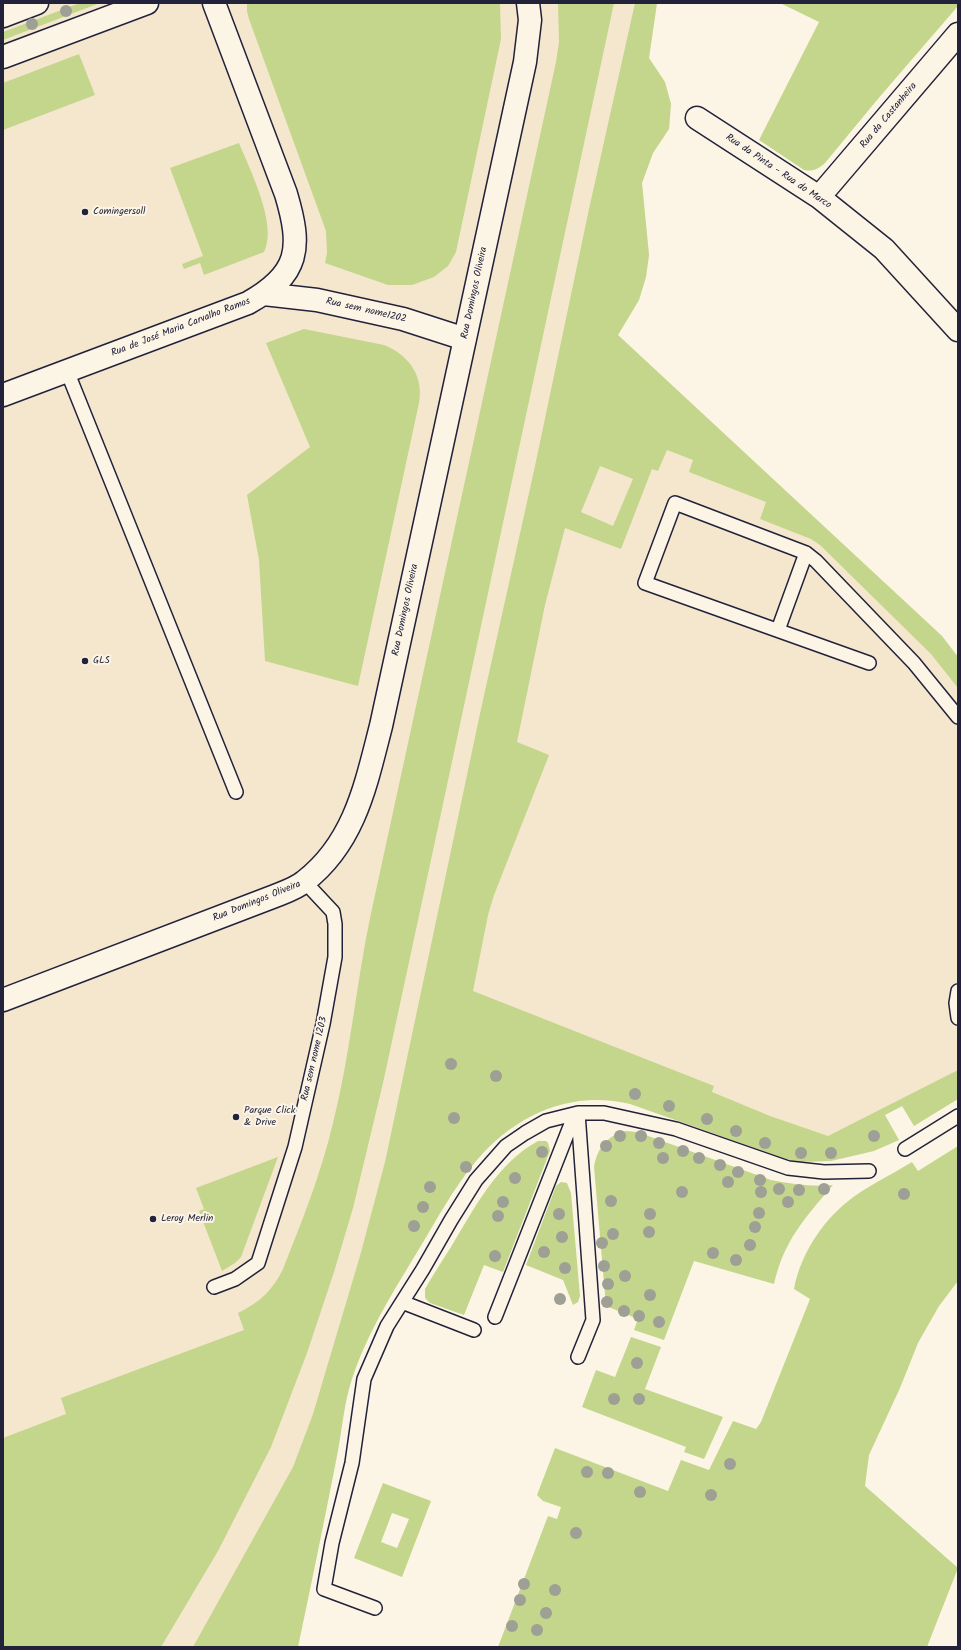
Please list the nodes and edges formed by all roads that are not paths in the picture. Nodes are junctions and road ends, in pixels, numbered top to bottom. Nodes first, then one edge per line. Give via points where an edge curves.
1 (37, 3) edge
2 (147, 3) edge
3 (214, 3) edge
4 (528, 3) edge
5 (3, 16) edge
6 (958, 34) edge
7 (3, 57) edge
8 (697, 118) dead end
9 (819, 197) junction
10 (264, 294) junction
11 (958, 330) edge
12 (465, 339) junction
13 (67, 371) junction
14 (3, 395) edge
15 (806, 553) junction
16 (778, 630) junction
17 (870, 663) dead end
18 (958, 717) edge
19 (236, 792) dead end
20 (305, 882) junction
21 (958, 991) edge
22 (3, 1000) edge
23 (958, 1018) edge
24 (576, 1114) junction
25 (958, 1116) edge
26 (905, 1149) dead end
27 (868, 1171) dead end
28 (214, 1287) dead end
29 (402, 1302) junction
30 (495, 1317) dead end
31 (474, 1330) dead end
32 (578, 1357) dead end
33 (375, 1608) dead end

1 - 5 street
2 - 7 street
3 - 10 street, Rua de José Maria Carvalho Ramos via 293,218 296,237 294,254 282,278
4 - 12 street, Rua Domingos Oliveira via 530,20 525,62
6 - 9 street, Rua da Castanheira
8 - 9 street, Rua da Pinta - Rua do Marco
9 - 11 street, Rua da Pinta - Rua do Marco via 884,249
10 - 12 street, Rua sem nome1202 via 331,303 403,319
10 - 13 street, Rua de José Maria Carvalho Ramos via 232,310
12 - 20 street, Rua Domingos Oliveira via 367,782 355,816 338,845
13 - 14 street, Rua de José Maria Carvalho Ramos
13 - 19 lane
15 - 16 lane
15 - 16 lane via 675,503 645,583
15 - 18 lane via 914,663
16 - 17 lane
20 - 22 street, Rua Domingos Oliveira via 275,896
20 - 28 lane, Rua sem nome 1203 via 332,912 335,924 333,971 323,1024 295,1147 258,1263 235,1279
21 - 23 lane
24 - 27 lane via 604,1114 676,1129 788,1168 824,1172
24 - 29 lane via 546,1121 506,1146 476,1180
24 - 30 lane
24 - 32 lane via 593,1320
25 - 26 lane
29 - 31 lane
29 - 33 lane via 387,1326 364,1379 352,1463 332,1543 324,1589

